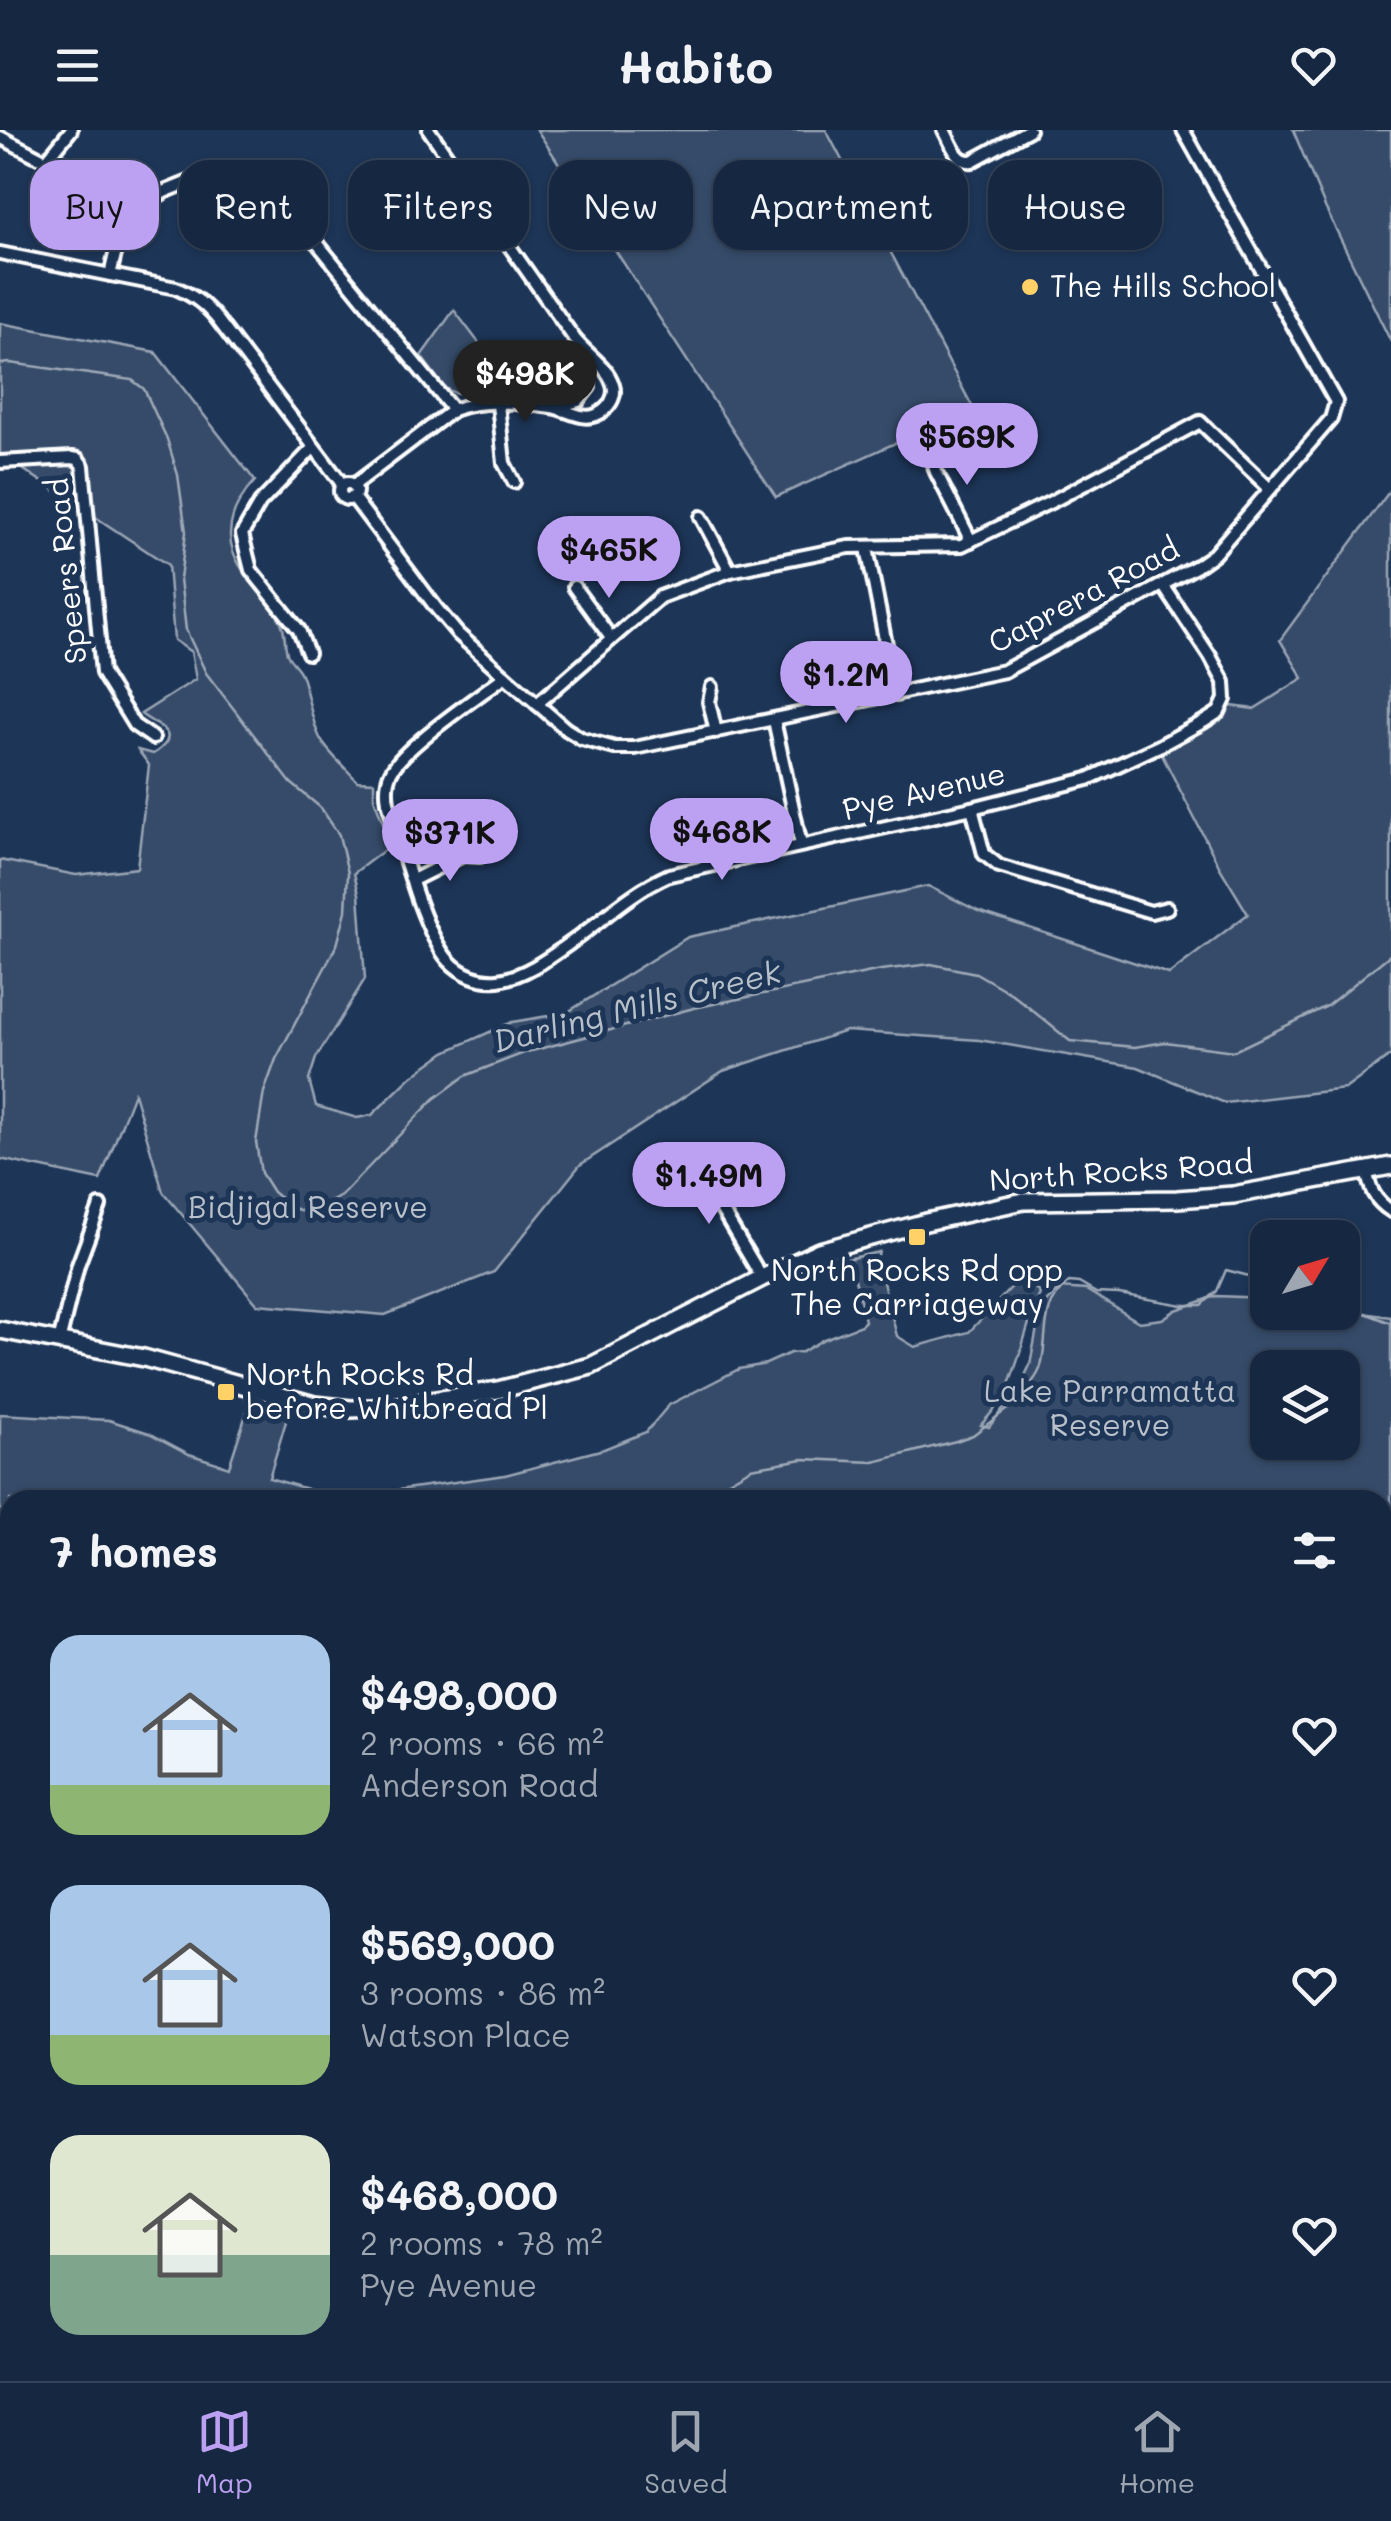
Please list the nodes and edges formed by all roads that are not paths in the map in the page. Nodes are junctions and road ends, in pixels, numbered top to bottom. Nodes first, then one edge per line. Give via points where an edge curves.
1 (71, 130) edge
2 (429, 130) edge
3 (944, 130) edge
4 (1028, 130) edge
5 (1183, 130) edge
6 (0, 137) edge
7 (44, 160) edge
8 (47, 160) edge
9 (159, 195) edge
10 (116, 250) edge
11 (0, 253) edge
12 (110, 275) junction
13 (578, 343) junction
14 (498, 404) junction
15 (555, 408) junction
16 (453, 410) junction
17 (313, 448) junction
18 (929, 450) dead end
19 (0, 462) edge
20 (514, 482) dead end
21 (350, 489) junction
22 (1270, 489) junction
23 (702, 517) dead end
24 (971, 540) junction
25 (867, 548) junction
26 (730, 572) junction
27 (1163, 585) junction
28 (574, 587) dead end
29 (611, 638) junction
30 (308, 654) dead end
31 (505, 676) junction
32 (712, 687) dead end
33 (896, 695) junction
34 (537, 704) junction
35 (774, 720) junction
36 (716, 732) junction
37 (153, 738) dead end
38 (972, 808) junction
39 (801, 845) junction
40 (480, 856) dead end
41 (413, 880) junction
42 (1167, 908) dead end
43 (690, 1156) dead end
44 (1391, 1166) edge
45 (1366, 1170) junction
46 (100, 1206) dead end
47 (1391, 1211) edge
48 (762, 1278) junction
49 (0, 1330) edge
50 (59, 1342) junction

1 - 8 street
2 - 13 street
3 - 4 street via 965,162
5 - 22 street, Caprera Road via 1336,402 1331,419
6 - 7 street
9 - 16 street via 201,176 248,179 292,212
10 - 12 street
11 - 12 street, Caprera Road
12 - 17 street, Caprera Road via 176,288 205,304
13 - 15 street via 589,386 578,401
13 - 15 street via 609,376 614,394 593,416
14 - 15 street
14 - 16 street
14 - 20 street via 504,463
16 - 21 street
17 - 21 street, Caprera Road
17 - 30 street via 260,503 242,534 251,570 299,630
18 - 24 street
19 - 37 street, Speers Road via 82,463 102,673 134,725
21 - 31 street, Caprera Road via 437,610
22 - 24 street via 1200,422
22 - 27 street, Caprera Road via 1214,554
23 - 26 street
24 - 25 street
25 - 26 street
25 - 33 street
26 - 29 street via 660,597
27 - 33 street, Caprera Road via 1004,671
27 - 38 street, Pye Avenue via 1224,682 1219,712 1088,779
28 - 29 street
29 - 34 street
31 - 34 street, Caprera Road
31 - 41 street, Pye Avenue via 406,753 389,776 388,802
32 - 36 street
33 - 35 street, Caprera Road
34 - 36 street, Caprera Road via 566,729 615,748
35 - 36 street, Caprera Road
35 - 39 street
38 - 39 street, Pye Avenue
38 - 42 street via 984,854 1000,866 1150,912
39 - 41 street, Pye Avenue via 668,875 547,958 498,980 470,976 448,960
40 - 41 street via 464,855
43 - 48 street
44 - 45 main road, North Rocks Road
45 - 47 street via 1372,1192
45 - 48 main road, North Rocks Road via 1206,1198 1000,1205 819,1251
46 - 50 street
48 - 50 main road, North Rocks Road via 592,1366 392,1407 315,1405
49 - 50 main road, North Rocks Road

